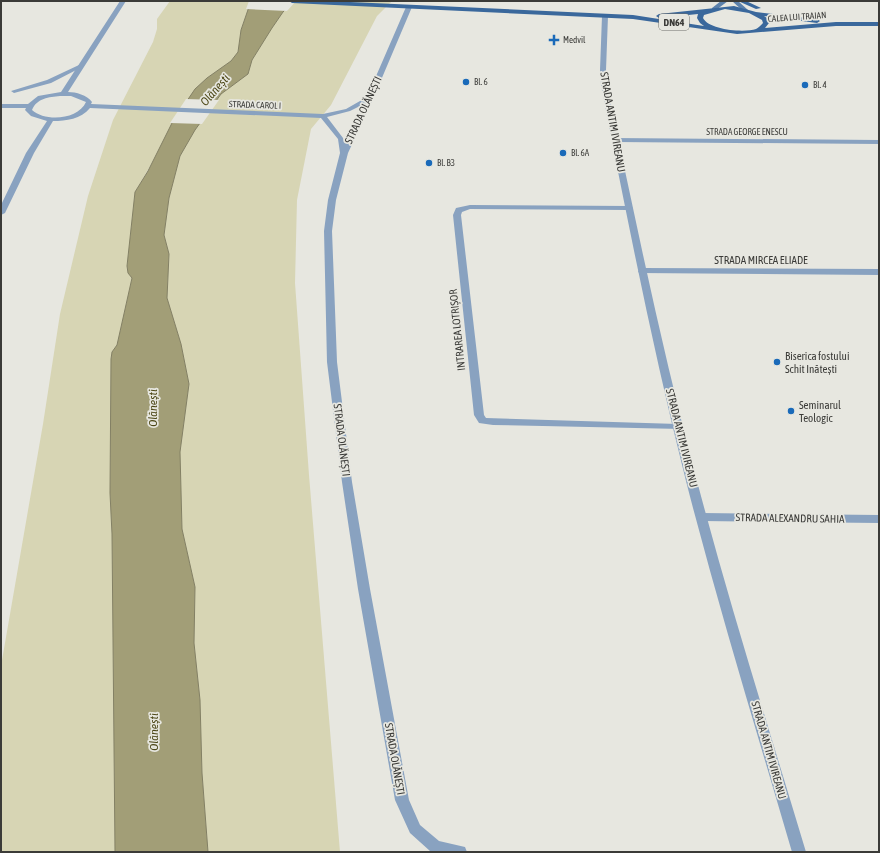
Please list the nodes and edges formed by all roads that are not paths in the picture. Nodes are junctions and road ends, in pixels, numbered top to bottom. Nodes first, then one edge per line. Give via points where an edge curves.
1 (123, 1) edge
2 (292, 1) edge
3 (720, 1) edge
4 (725, 1) edge
5 (735, 1) edge
6 (741, 1) edge
7 (409, 7) junction
8 (714, 9) junction
9 (745, 10) junction
10 (706, 11) junction
11 (754, 13) junction
12 (605, 16) junction
13 (656, 16) junction
14 (634, 17) junction
15 (803, 19) junction
16 (836, 24) junction
17 (879, 24) edge
18 (715, 29) junction
19 (759, 29) junction
20 (81, 66) junction
21 (14, 91) dead end
22 (63, 94) junction
23 (370, 99) junction
24 (1, 106) edge
25 (29, 106) junction
26 (88, 106) junction
27 (323, 116) junction
28 (51, 119) junction
29 (616, 140) junction
30 (879, 142) edge
31 (344, 153) junction
32 (629, 208) junction
33 (1, 213) edge
34 (642, 271) junction
35 (879, 272) edge
36 (678, 427) junction
37 (702, 517) junction
38 (879, 519) edge
39 (460, 852) edge
40 (799, 852) edge

1 - 20 street
2 - 7 main road, DN64
3 - 13 main road via 703,8
4 - 8 main road
5 - 9 main road
6 - 15 main road via 774,13
7 - 12 main road, DN64
7 - 23 street, STRADA OLĂNEȘTI
8 - 9 main road, CALEA LUI TRAIAN
8 - 10 main road, CALEA LUI TRAIAN
9 - 11 main road, CALEA LUI TRAIAN
10 - 13 main road, DN64
10 - 18 main road via 701,14 700,20
11 - 15 main road, CALEA LUI TRAIAN
11 - 19 main road via 765,19 766,23
12 - 14 main road, DN64
12 - 29 street, STRADA ANTIM IVIREANU via 604,85
13 - 14 main road, DN64
14 - 18 main road, DN64
15 - 16 main road, CALEA LUI TRAIAN
16 - 17 main road, CALEA LUI TRAIAN
16 - 19 main road, CALEA LUI TRAIAN
18 - 19 main road, CALEA LUI TRAIAN via 737,32
20 - 21 street via 44,84
20 - 22 street
22 - 25 street via 38,100
22 - 26 street via 86,99 89,102
23 - 27 street, STRADA CAROL I via 348,110
23 - 31 street, STRADA OLĂNEȘTI
24 - 25 street
25 - 28 street via 28,110 35,117
26 - 27 street, STRADA CAROL I
26 - 28 street via 75,115
27 - 31 street via 341,139
28 - 33 street via 30,153
29 - 30 street, STRADA GEORGE ENESCU
29 - 32 street, STRADA ANTIM IVIREANU
31 - 39 street, STRADA OLĂNEȘTI via 332,200 328,231 332,362 363,581 402,800 415,829 434,846
32 - 34 street, STRADA ANTIM IVIREANU
32 - 36 street, INTRAREA LOTRIȘOR via 470,207 459,210 457,215 478,415 483,420 493,422
34 - 35 street, STRADA MIRCEA ELIADE
34 - 36 street, STRADA ANTIM IVIREANU
36 - 37 street, STRADA ANTIM IVIREANU
37 - 38 street, STRADA ALEXANDRU SAHIA
37 - 40 street, STRADA ANTIM IVIREANU

